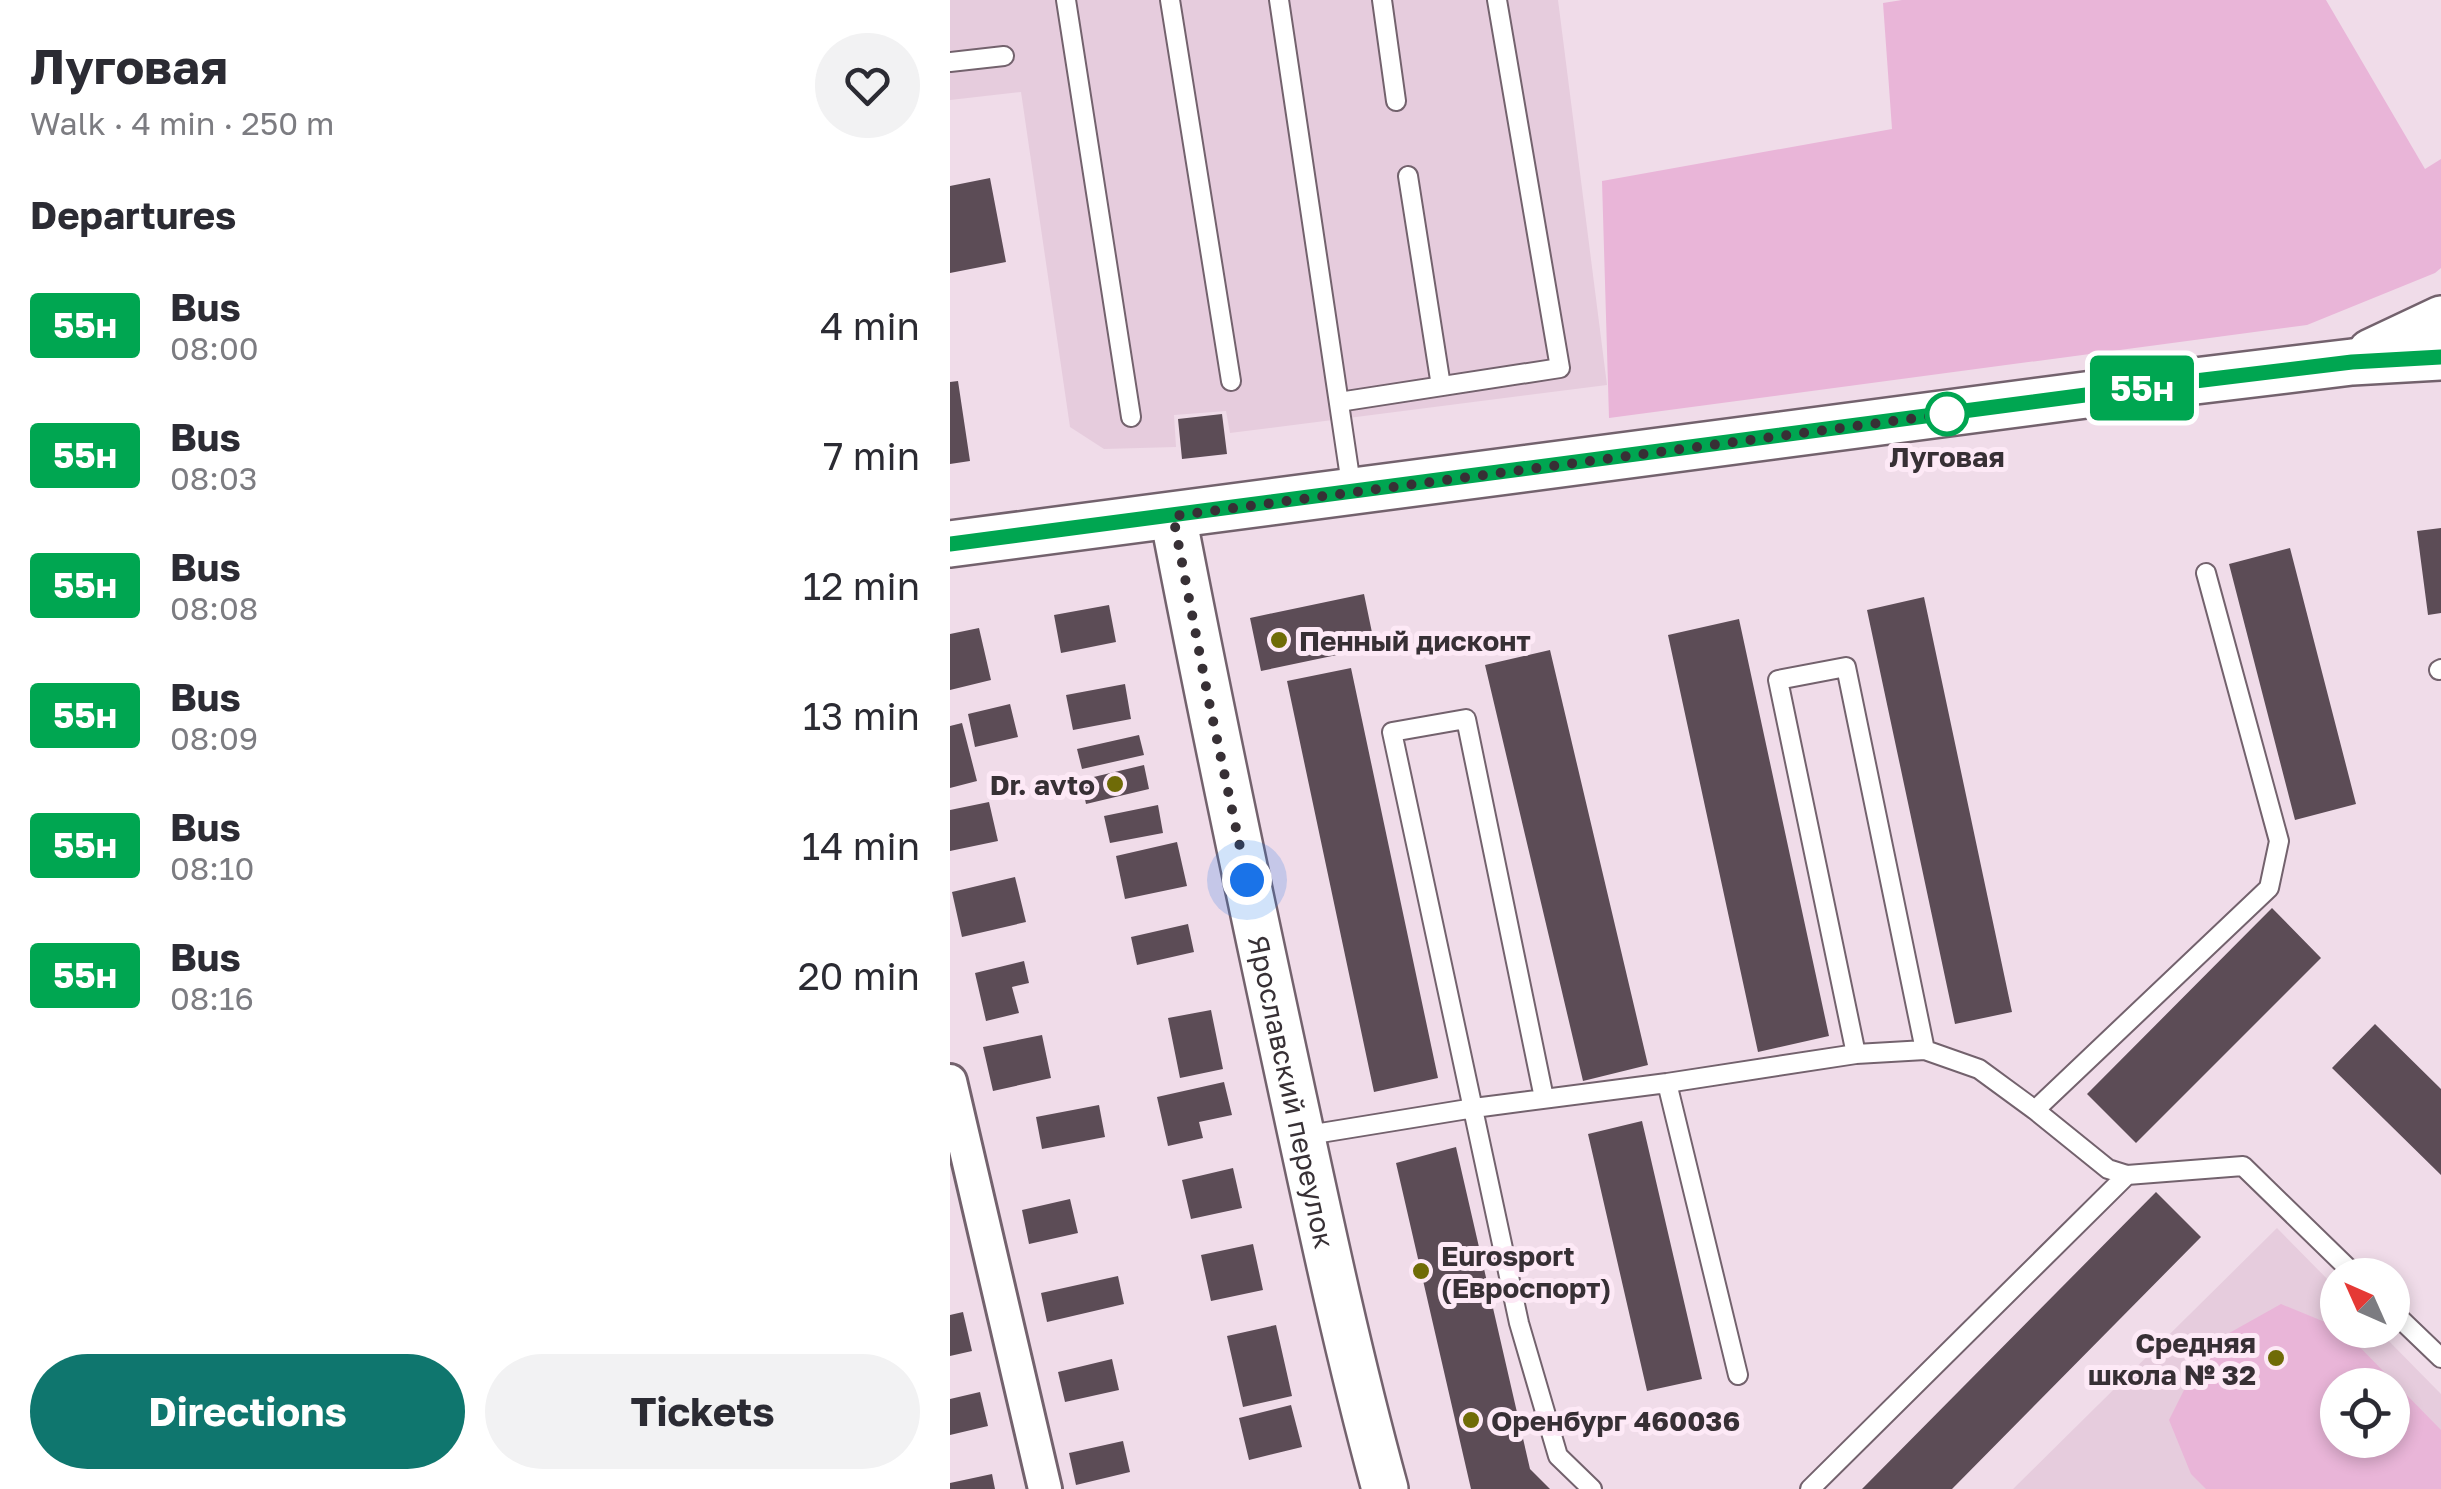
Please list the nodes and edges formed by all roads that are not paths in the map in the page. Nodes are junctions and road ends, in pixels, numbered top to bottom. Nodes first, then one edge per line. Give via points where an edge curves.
1 (1066, 0) edge
2 (1170, 0) edge
3 (1279, 0) edge
4 (1382, 0) edge
5 (1497, 0) edge
6 (1004, 56) dead end
7 (950, 62) edge
8 (1396, 101) dead end
9 (1408, 176) dead end
10 (2441, 319) edge
11 (2441, 357) edge
12 (2352, 362) junction
13 (1230, 381) dead end
14 (1441, 386) junction
15 (1339, 402) junction
16 (1130, 417) dead end
17 (1352, 492) junction
18 (1173, 516) junction
19 (950, 544) edge
20 (2206, 573) dead end
21 (1925, 1050) junction
22 (1856, 1054) junction
23 (950, 1082) edge
24 (1667, 1083) junction
25 (1544, 1098) junction
26 (1474, 1108) junction
27 (2035, 1110) junction
28 (1302, 1136) junction
29 (2127, 1175) junction
30 (2338, 1258) edge
31 (2410, 1328) edge
32 (2441, 1358) edge
33 (1738, 1375) dead end
34 (1045, 1489) edge
35 (1386, 1489) edge
36 (1592, 1489) edge
37 (1810, 1489) edge

1 - 16 lane
2 - 13 lane
3 - 15 lane
4 - 8 lane
5 - 14 lane via 1560,368
6 - 7 lane
9 - 14 lane
10 - 12 main road
11 - 12 main road
12 - 17 main road
14 - 15 lane
15 - 17 lane
17 - 18 main road
18 - 19 main road
18 - 28 main road, Ярославский переулок
20 - 27 lane via 2280,842 2269,888
21 - 22 lane
21 - 22 lane via 1846,667 1778,680
21 - 27 lane via 1978,1070
22 - 24 lane
23 - 34 street
24 - 25 lane
24 - 33 lane
25 - 26 lane
25 - 26 lane via 1466,719 1392,732
26 - 28 lane
26 - 36 lane via 1519,1322 1558,1456
27 - 29 lane via 2108,1169
28 - 35 main road, Ярославский переулок
29 - 30 lane via 2243,1166
29 - 37 lane
31 - 32 lane

